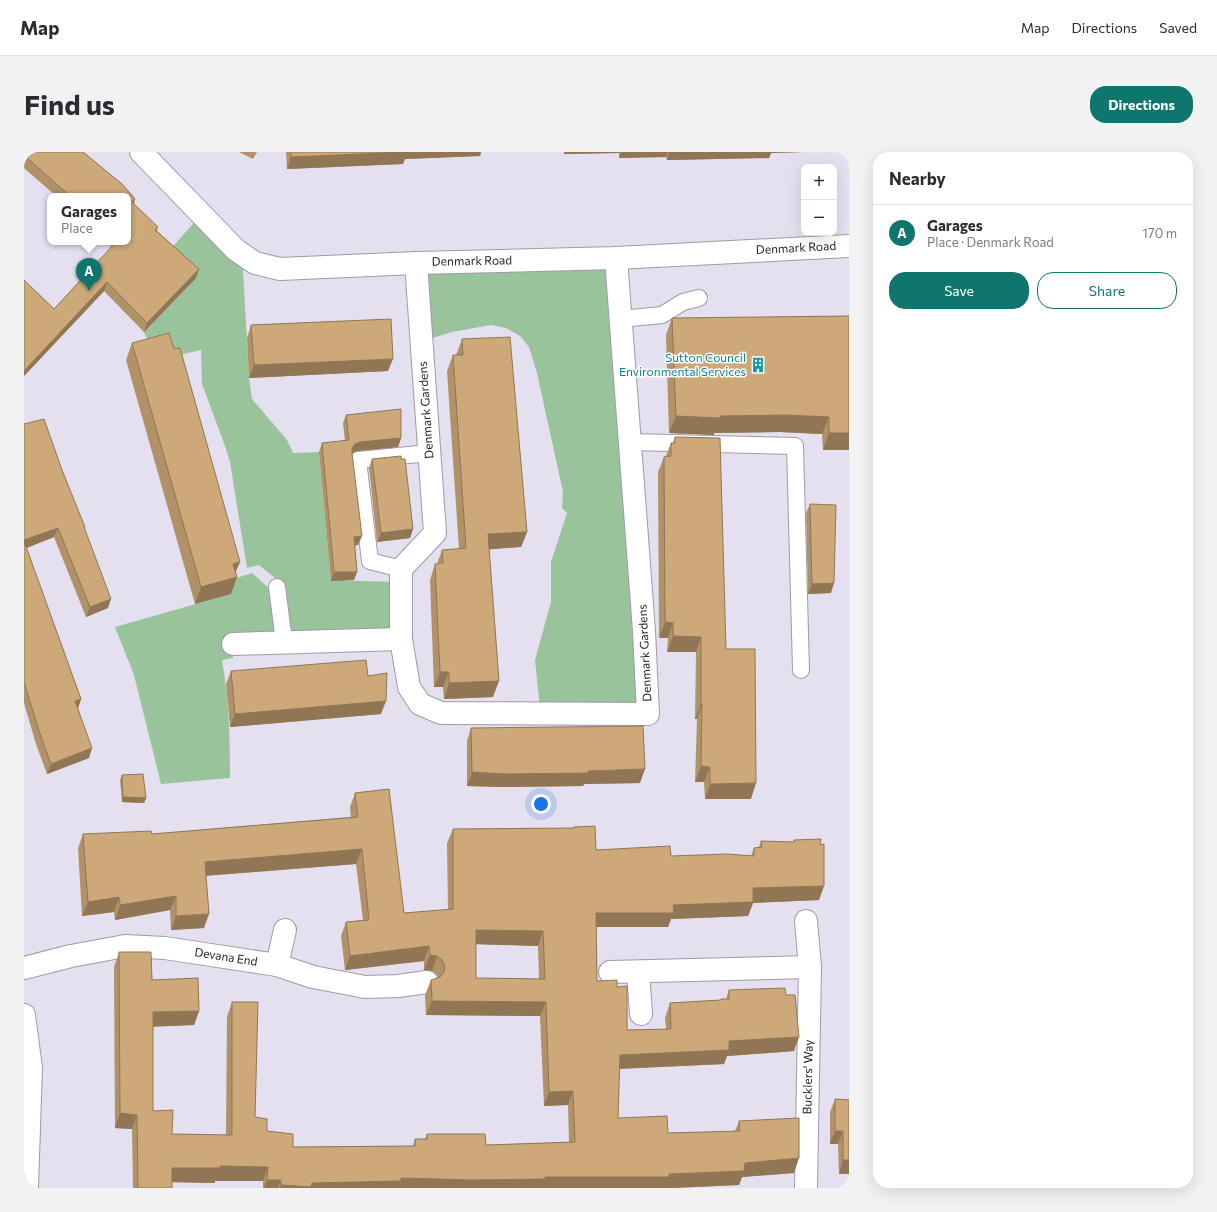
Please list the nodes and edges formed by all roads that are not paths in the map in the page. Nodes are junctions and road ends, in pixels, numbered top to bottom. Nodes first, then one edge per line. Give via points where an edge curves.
1 (141, 152) edge
2 (849, 246) edge
3 (616, 258) junction
4 (416, 263) junction
5 (700, 298) dead end
6 (620, 319) junction
7 (630, 442) junction
8 (430, 453) junction
9 (401, 569) junction
10 (277, 587) dead end
11 (401, 639) junction
12 (284, 641) junction
13 (233, 644) dead end
14 (801, 670) dead end
15 (806, 921) dead end
16 (285, 930) dead end
17 (277, 965) junction
18 (810, 966) junction
19 (24, 968) edge
20 (610, 972) dead end
21 (638, 972) junction
22 (427, 982) dead end
23 (641, 1014) dead end
24 (24, 1015) edge
25 (28, 1188) edge
26 (806, 1188) edge

1 - 4 street, Denmark Road via 236,250 255,263 280,268
2 - 3 street, Denmark Road
3 - 4 street, Denmark Road
3 - 6 street, Denmark Gardens
4 - 8 street, Denmark Gardens
5 - 6 lane via 682,302 662,315
6 - 7 street, Denmark Gardens
7 - 11 street, Denmark Gardens via 648,714 441,712 420,704 410,687
7 - 14 lane via 795,446
8 - 9 street, Denmark Gardens via 435,533
8 - 9 lane via 358,460 370,561
9 - 11 street, Denmark Gardens
10 - 12 lane
11 - 12 street
12 - 13 street
15 - 18 street, Bucklers' Way
16 - 17 street
17 - 19 street, Devana End via 165,948 125,946
17 - 22 street, Devana End via 313,977 365,987
18 - 21 street
18 - 26 street, Bucklers' Way
20 - 21 street
21 - 23 street
24 - 25 street via 30,1068

